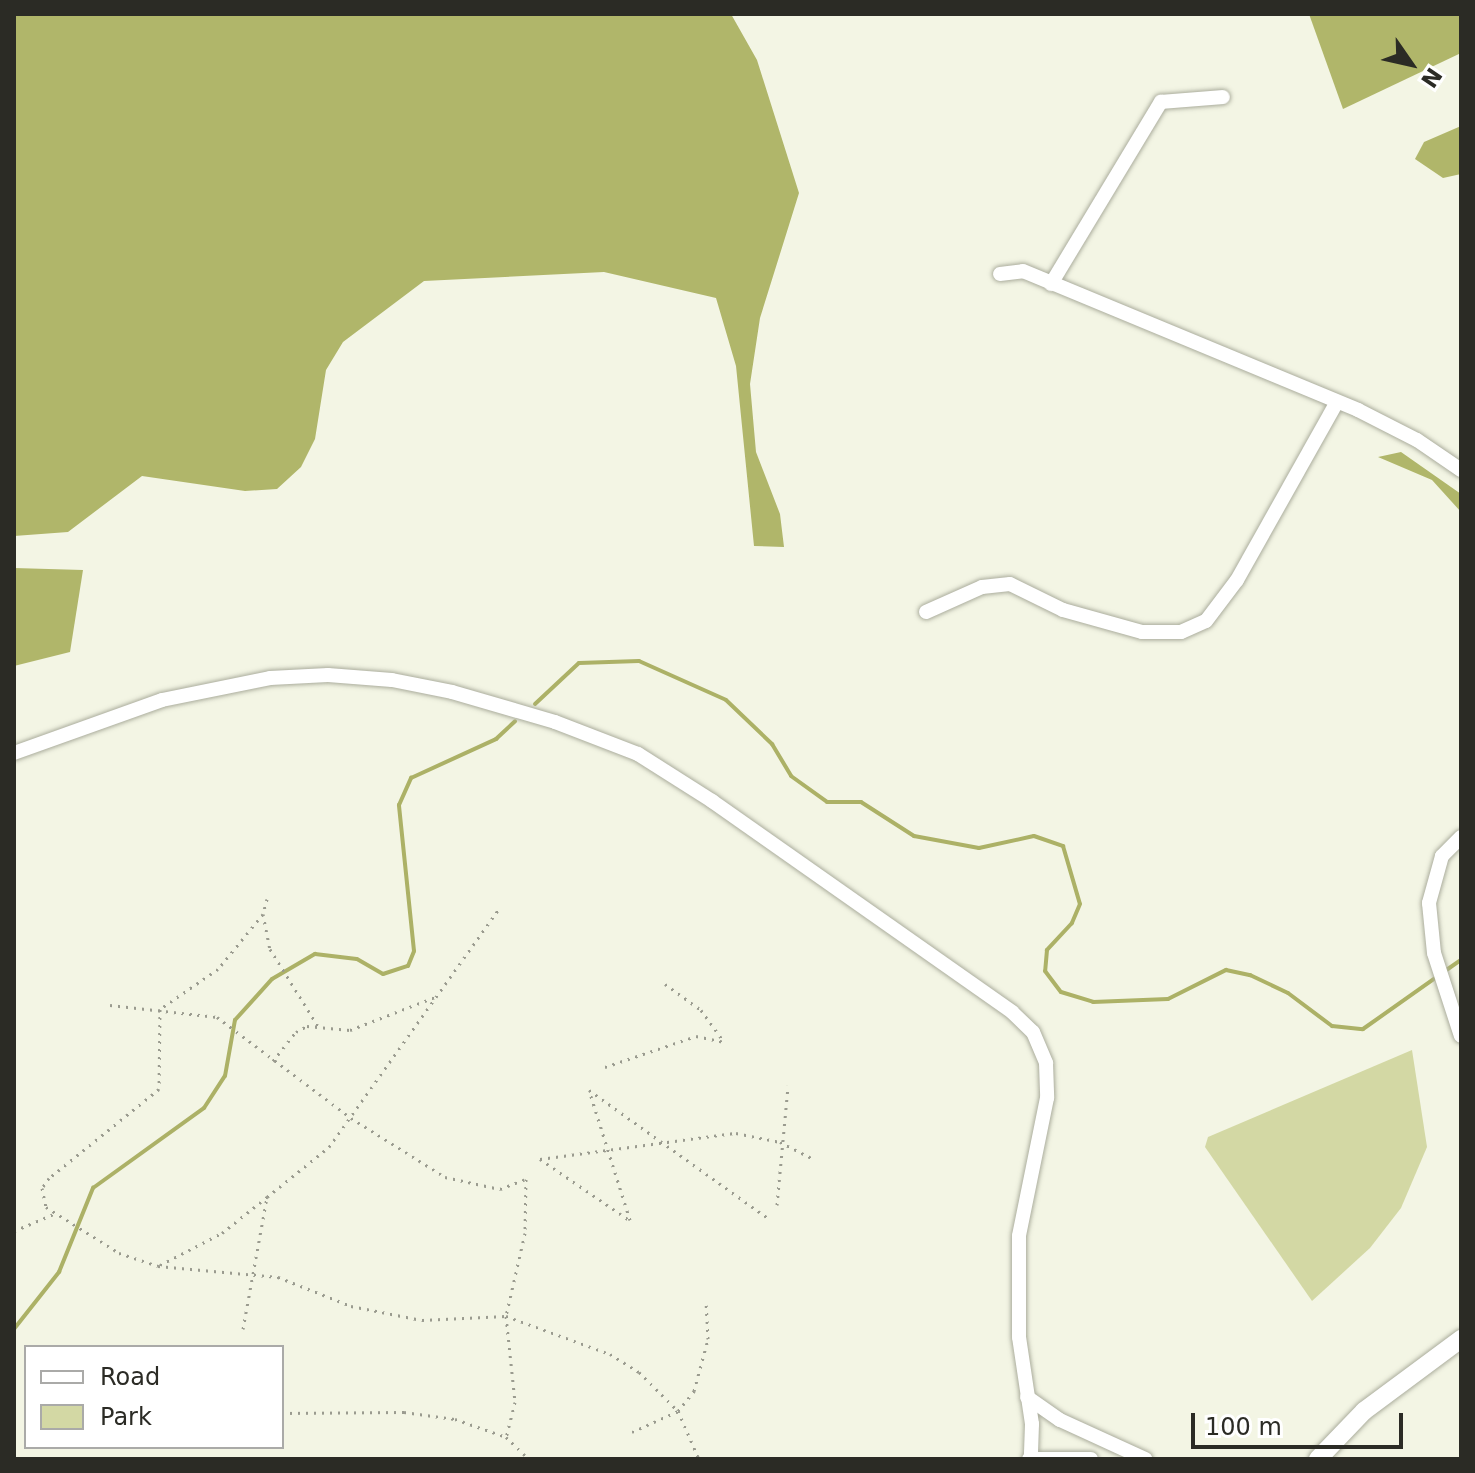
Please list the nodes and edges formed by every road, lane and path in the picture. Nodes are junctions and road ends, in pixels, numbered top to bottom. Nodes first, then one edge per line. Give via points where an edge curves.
1 (1223, 97) dead end
2 (1000, 274) dead end
3 (1051, 284) junction
4 (1337, 402) junction
5 (1461, 470) edge
6 (926, 612) dead end
7 (14, 753) edge
8 (1461, 837) edge
9 (267, 899) dead end
10 (499, 909) dead end
11 (263, 914) junction
12 (665, 984) dead end
13 (437, 996) junction
14 (110, 1005) dead end
15 (160, 1009) junction
16 (318, 1026) junction
17 (1461, 1036) edge
18 (273, 1061) junction
19 (605, 1067) dead end
20 (788, 1086) dead end
21 (351, 1118) junction
22 (780, 1142) junction
23 (663, 1143) junction
24 (608, 1150) junction
25 (811, 1158) dead end
26 (267, 1197) junction
27 (777, 1205) dead end
28 (54, 1214) junction
29 (768, 1218) dead end
30 (14, 1231) edge
31 (158, 1266) junction
32 (252, 1274) junction
33 (706, 1305) dead end
34 (506, 1316) junction
35 (243, 1329) dead end
36 (1461, 1339) edge
37 (1027, 1397) junction
38 (678, 1411) junction
39 (284, 1413) edge
40 (632, 1432) dead end
41 (506, 1437) junction
42 (529, 1459) edge
43 (699, 1459) edge
44 (1030, 1459) edge
45 (1091, 1459) edge
46 (1145, 1459) edge
47 (1318, 1459) edge

1 - 3 lane via 1161,102
2 - 3 lane via 1023,271
3 - 4 lane
4 - 5 lane via 1417,440
4 - 6 lane via 1237,580 1206,621 1181,632 1142,632 1072,613 1010,584 982,587
7 - 37 lane via 162,700 270,678 328,675 392,680 506,706 601,738 681,780 1000,1003 1033,1032 1046,1063 1047,1098 1019,1236 1019,1337
8 - 17 lane via 1442,856 1429,903 1434,953
9 - 11 path
10 - 13 path
11 - 15 path via 218,969
11 - 16 path via 270,949
12 - 19 path via 701,1010 724,1042 696,1036
13 - 16 path via 350,1030
13 - 21 path
14 - 15 path
15 - 18 path via 217,1017
15 - 28 path via 159,1089 49,1178 42,1197
16 - 18 path via 296,1032
18 - 21 path
20 - 22 path
21 - 26 path via 329,1147
21 - 34 path via 445,1177 473,1187 500,1189 526,1179 525,1233
22 - 23 path via 736,1133
22 - 25 path
22 - 27 path
23 - 24 path
23 - 24 path via 589,1090
23 - 29 path
24 - 24 path via 540,1159 630,1220 626,1206
26 - 31 path via 222,1233
26 - 32 path
28 - 30 path
28 - 31 path via 119,1253
31 - 32 path
32 - 34 path via 286,1280 351,1306 422,1320
32 - 35 path
33 - 38 path via 703,1368
34 - 38 path via 610,1354 639,1372
34 - 41 path via 515,1402
36 - 47 main road via 1398,1382
37 - 44 lane
37 - 46 lane via 1060,1420
38 - 40 path
38 - 43 path
39 - 41 path via 404,1412 455,1419
41 - 42 path
44 - 45 lane

